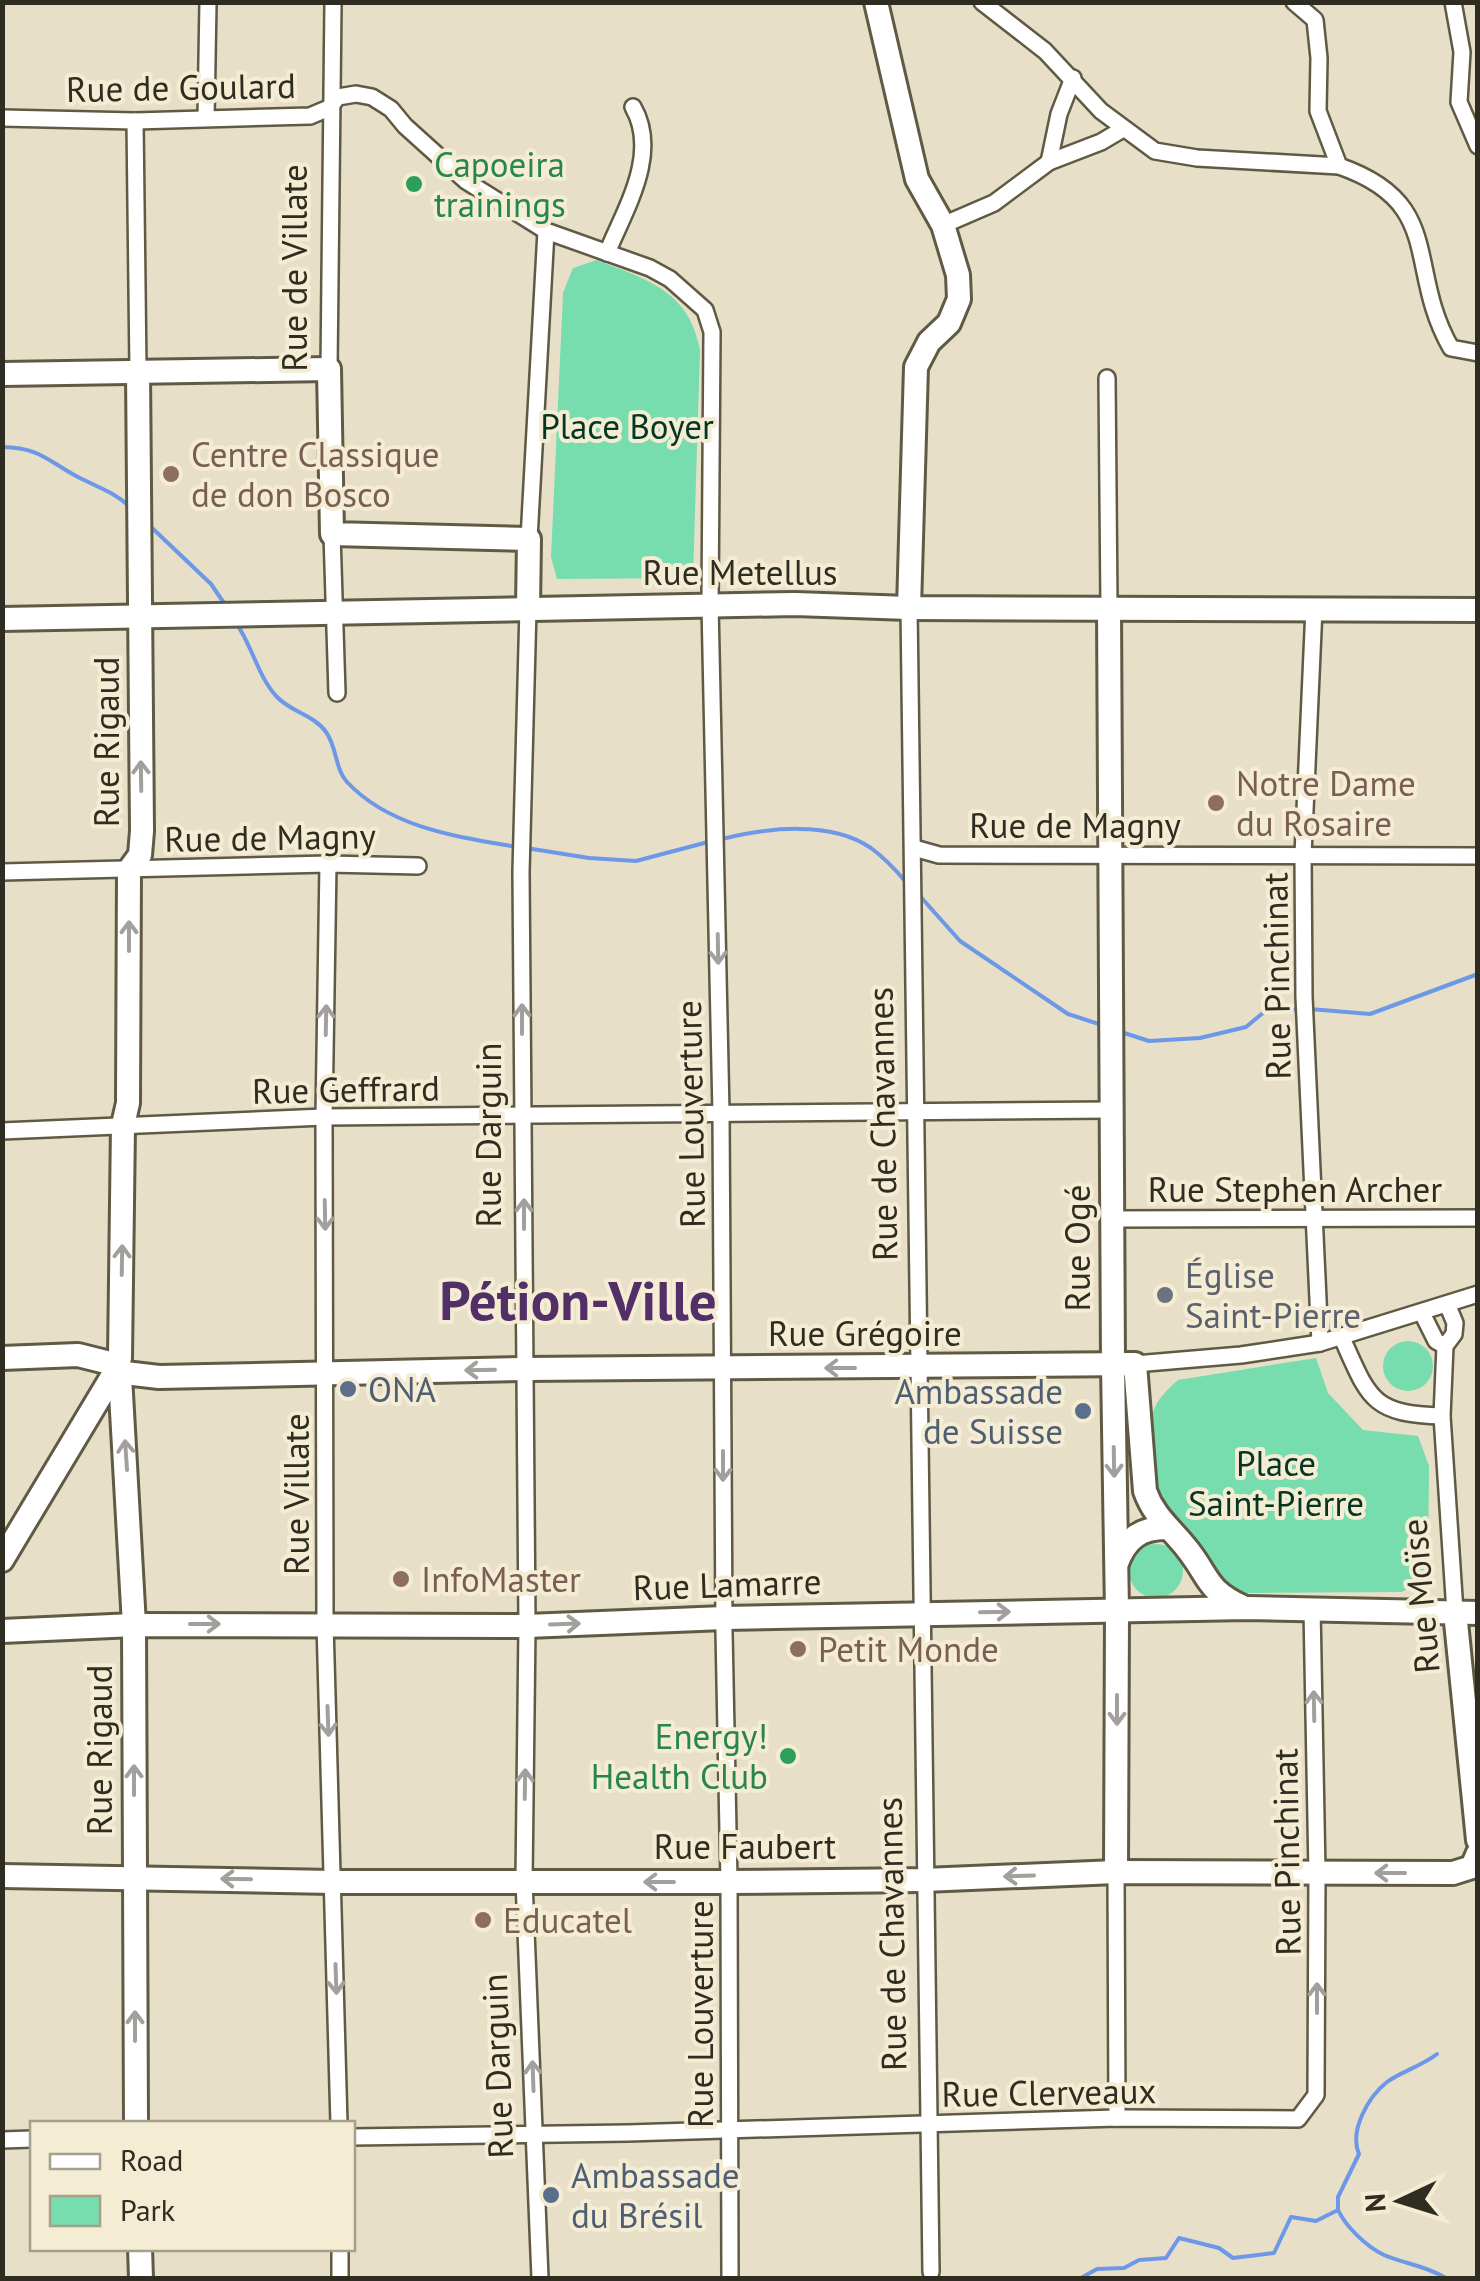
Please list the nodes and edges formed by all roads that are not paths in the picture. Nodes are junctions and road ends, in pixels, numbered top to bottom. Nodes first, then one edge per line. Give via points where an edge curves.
1 (208, 2) edge
2 (332, 2) edge
3 (876, 2) edge
4 (982, 2) edge
5 (1294, 2) edge
6 (1453, 2) edge
7 (1074, 78) junction
8 (329, 108) junction
9 (633, 108) dead end
10 (206, 117) junction
11 (2, 118) edge
12 (135, 121) junction
13 (1123, 129) junction
14 (1478, 146) edge
15 (1049, 162) junction
16 (1338, 166) junction
17 (943, 225) junction
18 (546, 231) junction
19 (608, 253) junction
20 (705, 310) joint
21 (1478, 353) edge
22 (329, 369) junction
23 (138, 371) junction
24 (2, 374) edge
25 (1107, 378) dead end
26 (332, 534) junction
27 (529, 539) junction
28 (710, 605) junction
29 (1109, 607) junction
30 (528, 608) junction
31 (909, 608) junction
32 (1314, 608) junction
33 (1478, 610) edge
34 (334, 611) junction
35 (140, 616) junction
36 (2, 619) edge
37 (337, 693) dead end
38 (914, 848) junction
39 (1111, 854) junction
40 (1302, 855) junction
41 (1478, 856) edge
42 (328, 864) junction
43 (418, 866) dead end
44 (129, 870) junction
45 (2, 872) edge
46 (1112, 1110) junction
47 (918, 1112) junction
48 (721, 1113) junction
49 (523, 1116) junction
50 (324, 1117) junction
51 (123, 1125) junction
52 (2, 1131) edge
53 (1112, 1218) junction
54 (1478, 1218) edge
55 (1315, 1221) junction
56 (1478, 1294) edge
57 (1447, 1304) junction
58 (1422, 1313) junction
59 (1342, 1338) junction
60 (1320, 1343) junction
61 (1444, 1346) junction
62 (2, 1358) edge
63 (1124, 1364) junction
64 (722, 1368) junction
65 (921, 1368) junction
66 (118, 1369) junction
67 (525, 1369) junction
68 (326, 1373) junction
69 (1442, 1416) junction
70 (1166, 1528) junction
71 (2, 1560) edge
72 (1116, 1566) junction
73 (1199, 1569) junction
74 (1246, 1608) junction
75 (1312, 1608) junction
76 (1159, 1610) junction
77 (1118, 1612) junction
78 (1466, 1612) edge
79 (924, 1614) junction
80 (724, 1618) junction
81 (134, 1624) junction
82 (326, 1624) junction
83 (526, 1626) junction
84 (2, 1631) edge
85 (1476, 1812) edge
86 (1478, 1840) edge
87 (1476, 1863) edge
88 (1116, 1872) junction
89 (1317, 1873) junction
90 (2, 1876) edge
91 (134, 1877) junction
92 (924, 1880) junction
93 (524, 1881) junction
94 (333, 1882) junction
95 (730, 1882) junction
96 (1316, 2095) joint
97 (1117, 2118) junction
98 (136, 2121) edge
99 (339, 2121) edge
100 (928, 2125) junction
101 (730, 2130) junction
102 (535, 2134) junction
103 (355, 2137) edge
104 (30, 2139) edge
105 (2, 2140) edge
106 (140, 2251) edge
107 (340, 2251) edge
108 (931, 2272) dead end
109 (141, 2278) edge
110 (340, 2278) edge
111 (540, 2278) edge
112 (730, 2278) edge

1 - 10 street
2 - 8 street, Rue de Villate
3 - 17 street, Rue de Chavannes via 917,179
4 - 7 street
5 - 16 street via 1316,20 1318,111
6 - 14 street via 1462,52 1459,102
7 - 13 street
7 - 15 street
8 - 10 street, Rue de Goulard via 310,116
8 - 18 street, Rue de Goulard via 338,97 372,97 466,181
8 - 22 street, Rue de Villate
9 - 19 street via 643,135 639,174
10 - 12 street, Rue de Goulard
11 - 12 street, Rue de Goulard
12 - 23 street, Rue Rigaud
13 - 15 street
13 - 16 street via 1155,151
15 - 17 street via 994,203
16 - 21 street via 1397,197 1414,225 1440,329 1451,348
17 - 31 street, Rue de Chavannes via 959,299 916,367
18 - 19 street, Rue de Goulard
18 - 27 street, Rue Darguin
19 - 20 street, Rue de Goulard via 670,278
20 - 28 street, Rue Louverture via 712,332
22 - 23 street
22 - 26 street, Rue de Villate
23 - 24 street
23 - 35 street, Rue Rigaud
25 - 29 street, Rue Ogé
26 - 27 street
26 - 34 street
27 - 30 street, Rue Darguin
28 - 30 street, Rue Metellus
28 - 31 street, Rue Metellus
28 -> 48 street, Rue Louverture
29 - 31 street, Rue Metellus
29 - 32 street, Rue Metellus
29 - 39 street, Rue Ogé
30 - 34 street, Rue Metellus
49 -> 30 street, Rue Darguin
31 - 38 street, Rue de Chavannes
32 - 33 street, Rue Metellus
32 - 40 street, Rue Pinchinat
34 - 35 street, Rue Metellus
34 - 37 street
35 - 36 street, Rue Metellus
44 -> 35 street, Rue Rigaud via 140,855 142,831
38 - 39 street, Rue de Magny via 939,854
38 - 47 street, Rue de Chavannes
39 - 40 street, Rue de Magny
39 - 46 street, Rue Ogé
40 - 41 street, Rue de Magny
40 - 55 street, Rue Pinchinat
42 - 43 street, Rue de Magny
42 - 44 street, Rue de Magny
50 -> 42 street, Rue Villate
44 - 45 street, Rue de Magny
51 -> 44 street, Rue Rigaud
46 - 47 street, Rue Geffrard
46 - 53 street, Rue Ogé
47 - 48 street, Rue Geffrard
47 - 65 street, Rue de Chavannes
48 - 49 street, Rue Geffrard
48 - 64 street, Rue Louverture
49 - 50 street, Rue Geffrard
67 -> 49 street, Rue Darguin
50 - 51 street, Rue Geffrard
50 -> 68 street, Rue Villate
51 - 52 street, Rue Geffrard
66 -> 51 street, Rue Rigaud
53 - 55 street, Rue Stephen Archer
53 - 63 street, Rue Ogé
54 - 55 street, Rue Stephen Archer
55 - 60 street, Rue Pinchinat
56 - 57 street, Rue Grégoire
57 - 58 street, Rue Grégoire
57 - 61 street, Rue Moïse via 1455,1323
58 - 59 street, Rue Grégoire
58 - 61 street
59 - 60 street, Rue Grégoire
59 - 69 street via 1369,1395 1402,1415
60 - 63 street, Rue Grégoire
61 - 69 street, Rue Moïse
62 - 66 street, Rue Grégoire via 78,1355
63 - 65 street, Rue Grégoire
63 - 70 street via 1145,1491
63 -> 72 street, Rue Ogé
65 -> 64 street, Rue Grégoire
64 - 67 street, Rue Grégoire
64 -> 80 street, Rue Louverture
65 - 79 street, Rue de Chavannes
66 - 68 street, Rue Grégoire via 142,1377
66 - 71 street
81 -> 66 street, Rue Rigaud
67 -> 68 street, Rue Grégoire
67 - 83 street, Rue Darguin
68 - 82 street, Rue Villate
69 - 78 street, Rue Moïse
70 - 72 street via 1139,1533
70 - 73 street
72 - 77 street, Rue Ogé
73 - 74 street via 1214,1590
73 - 76 street via 1191,1591
74 - 75 street, Rue Lamarre
74 - 76 street, Rue Lamarre
75 - 78 street, Rue Lamarre
89 -> 75 street, Rue Pinchinat
76 - 77 street, Rue Lamarre
79 -> 77 street, Rue Lamarre
77 -> 88 street, Rue Ogé
78 - 85 street, Rue Moïse
79 - 80 street, Rue Lamarre
79 - 92 street, Rue de Chavannes
83 -> 80 street, Rue Lamarre
80 - 95 street, Rue Louverture
81 -> 82 street, Rue Lamarre
81 - 84 street, Rue Lamarre
91 -> 81 street, Rue Rigaud
82 - 83 street, Rue Lamarre
82 -> 94 street, Rue Villate
93 -> 83 street, Rue Darguin
85 - 86 street, Rue Moïse
87 -> 89 street, Rue Faubert via 1453,1872
88 - 89 street, Rue Faubert
88 -> 92 street, Rue Faubert
88 - 97 street, Rue Ogé
96 -> 89 street, Rue Pinchinat
90 - 91 street, Rue Faubert
94 -> 91 street, Rue Faubert
98 -> 91 street, Rue Rigaud
92 - 95 street, Rue Faubert
92 - 100 street, Rue de Chavannes
93 - 94 street, Rue Faubert
95 -> 93 street, Rue Faubert
102 -> 93 street, Rue Darguin
94 -> 99 street, Rue Villate
95 - 101 street, Rue Louverture
96 - 97 street, Rue Clerveaux via 1298,2119
97 - 100 street, Rue Clerveaux
100 - 101 street, Rue Clerveaux
100 - 108 street, Rue de Chavannes
101 - 102 street, Rue Clerveaux
101 - 112 street, Rue Louverture
102 - 103 street, Rue Clerveaux
102 - 111 street, Rue Darguin
104 - 105 street
106 - 109 street
107 - 110 street

